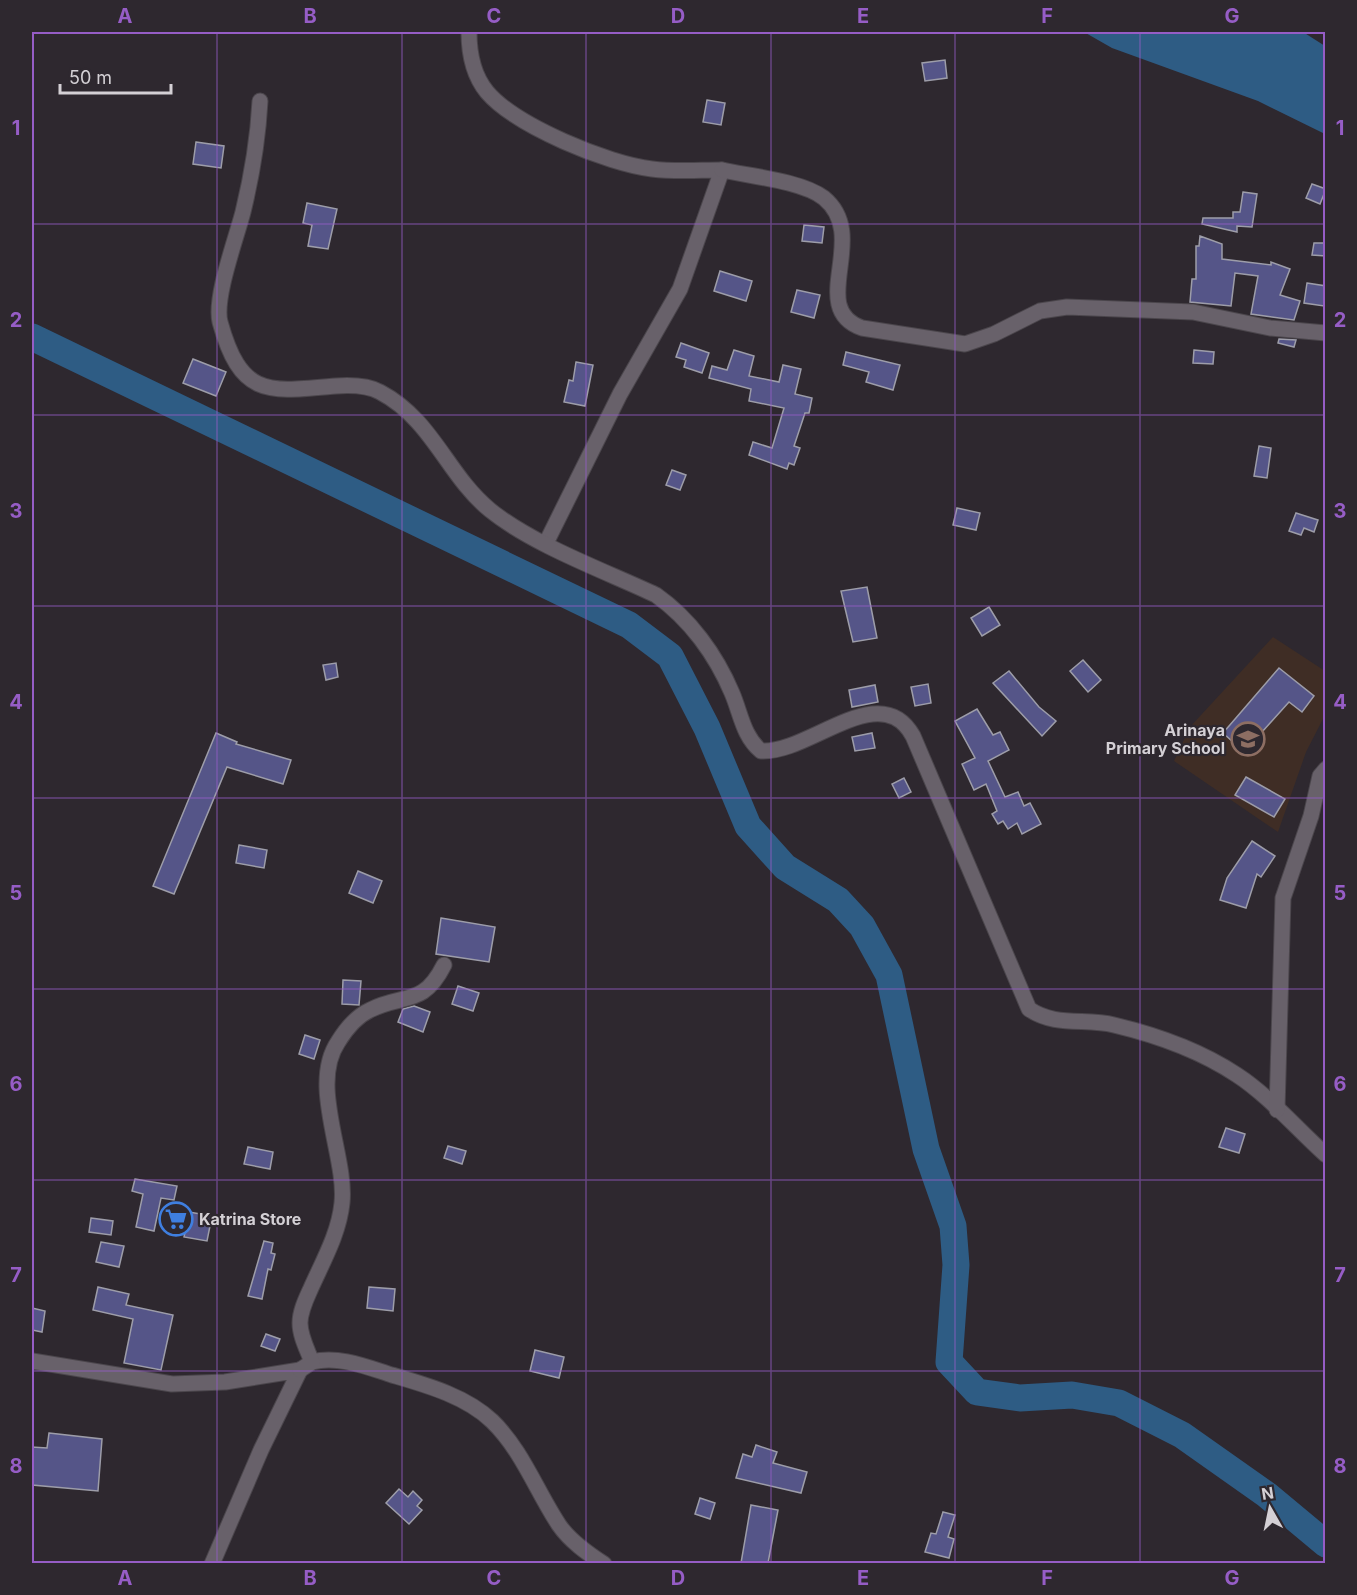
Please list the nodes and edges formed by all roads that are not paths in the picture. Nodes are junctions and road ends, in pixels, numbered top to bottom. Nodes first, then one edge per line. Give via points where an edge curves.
1 (469, 32) edge
2 (260, 101) dead end
3 (722, 170) junction
4 (1326, 333) edge
5 (546, 543) junction
6 (1326, 769) edge
7 (444, 964) dead end
8 (1278, 1110) junction
9 (1326, 1155) edge
10 (32, 1361) edge
11 (306, 1366) junction
12 (212, 1563) edge
13 (604, 1563) edge

1 - 3 street via 469,48 479,80 487,92 516,115 580,148 629,165
2 - 5 street via 252,170 218,308 234,361 251,380 267,388 284,391 352,386 379,390 425,428 490,510
3 - 4 street via 813,192 831,205 843,234 837,281 840,312 850,324 862,328 965,344 1040,311 1067,307 1193,312 1270,328
3 - 5 street via 680,289 620,394
5 - 8 street via 656,595 674,608 698,634 725,678 746,733 761,751 813,737 859,715 899,717 913,736 1029,1009 1044,1018 1113,1024 1209,1058 1239,1076
6 - 8 street via 1320,777 1283,898
7 - 11 street via 432,985 422,993 360,1017 331,1055 330,1128 343,1190 342,1204 332,1240 300,1314
8 - 9 street
10 - 11 street via 172,1383 225,1382
11 - 12 street via 261,1450
11 - 13 street via 337,1360 433,1388 477,1408 510,1441 560,1526

